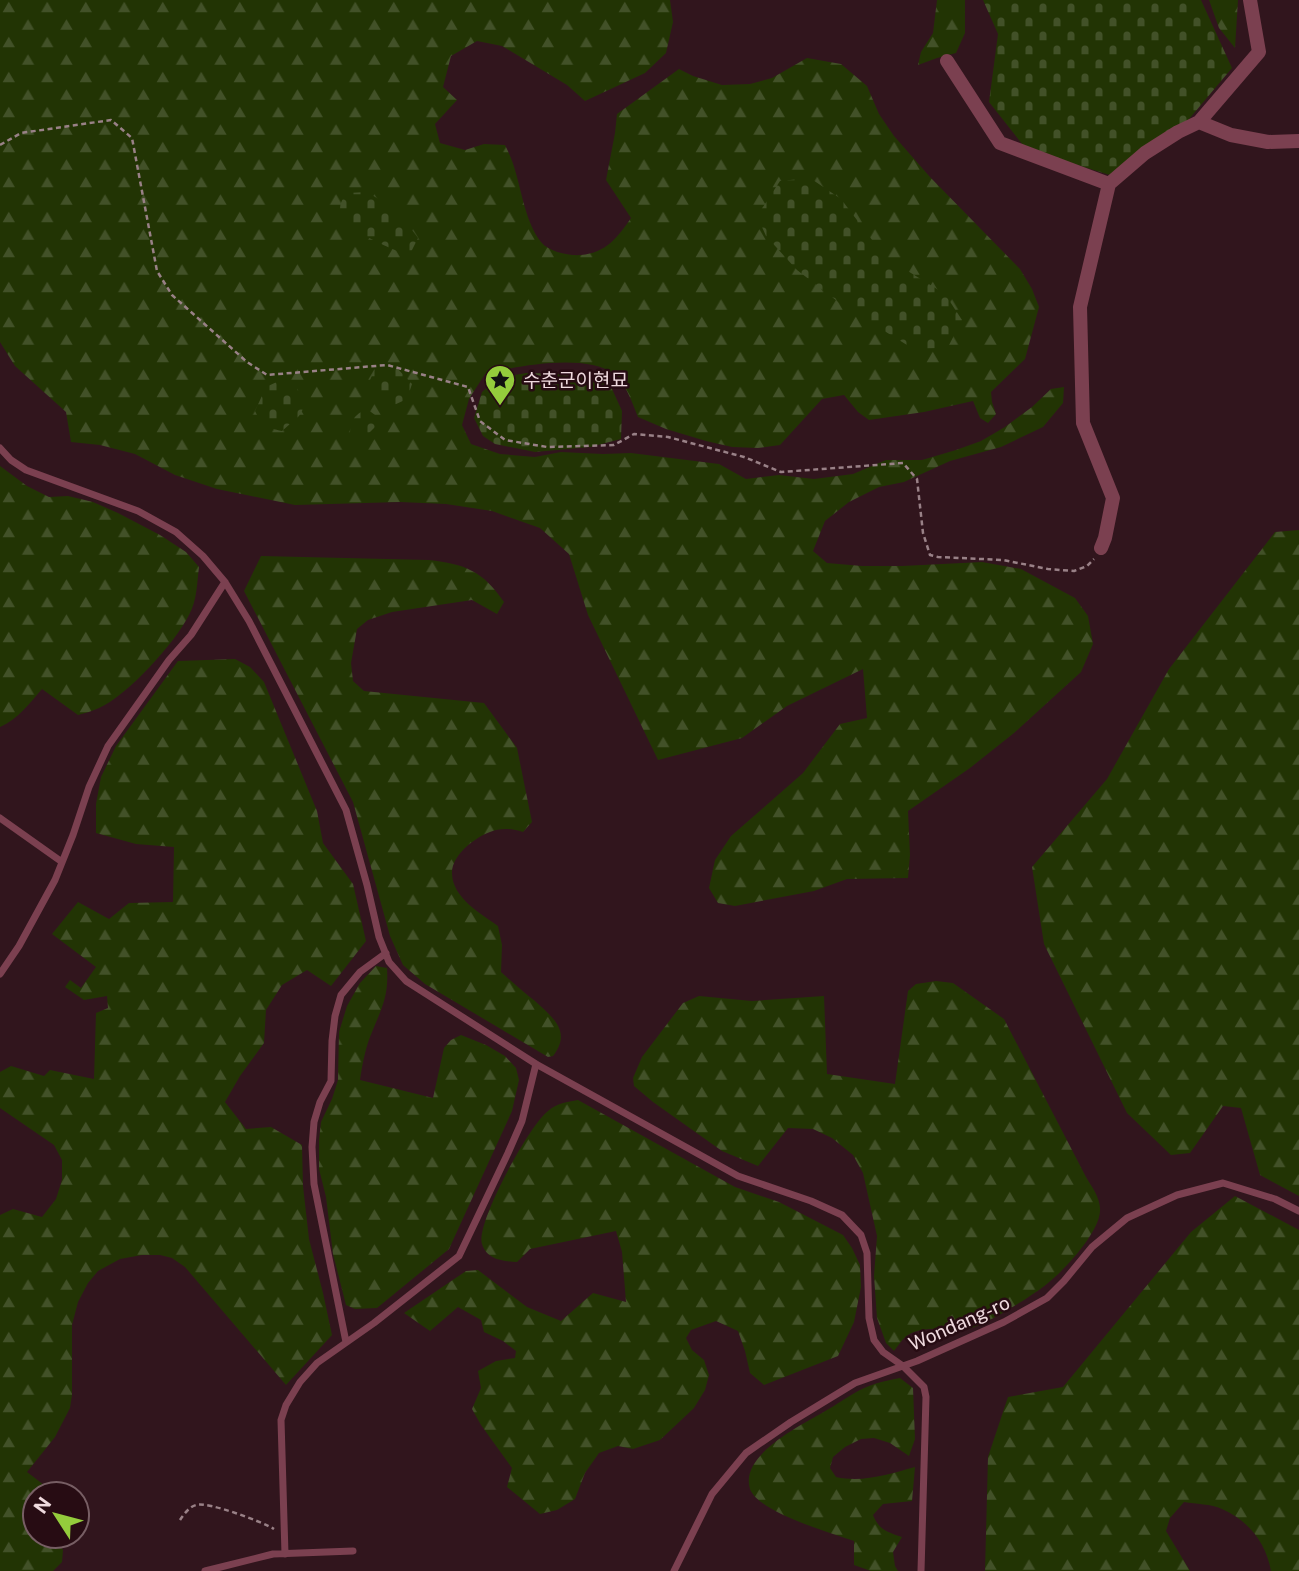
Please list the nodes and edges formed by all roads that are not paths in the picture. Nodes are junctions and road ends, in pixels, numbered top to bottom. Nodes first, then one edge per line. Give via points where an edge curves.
1 (1250, 0) edge
2 (947, 61) dead end
3 (1199, 122) junction
4 (1299, 141) edge
5 (1109, 184) junction
6 (0, 448) edge
7 (1101, 548) road end
8 (225, 582) junction
9 (0, 818) edge
10 (62, 862) junction
11 (386, 953) junction
12 (0, 974) edge
13 (536, 1064) junction
14 (1299, 1211) edge
15 (346, 1342) junction
16 (903, 1366) junction
17 (353, 1550) dead end
18 (285, 1554) junction
19 (205, 1571) edge
20 (674, 1571) edge
21 (921, 1571) edge

1 - 3 street via 1259,52
2 - 5 street via 1000,143
3 - 4 street via 1231,135 1268,142
3 - 5 street via 1145,153
5 - 7 street via 1080,307 1083,423 1113,498
6 - 8 lane via 26,470 138,511 176,532
8 - 10 lane via 108,746
8 - 11 lane via 346,810
9 - 10 lane
10 - 12 lane via 37,915
11 - 13 lane via 406,981
11 - 15 lane via 360,972 341,995 332,1041 331,1081 314,1122 314,1184
13 - 15 lane via 522,1121 459,1255
13 - 16 lane via 738,1176 842,1215 861,1235 867,1253 874,1339
14 - 16 lane, Wondang-ro via 1223,1183 1177,1195 1127,1218 1091,1247 1047,1298
15 - 18 lane via 300,1382 281,1420
16 - 20 lane, Wondang-ro via 855,1383 746,1453 712,1494
16 - 21 lane via 923,1387 926,1397
17 - 18 lane
18 - 19 lane

